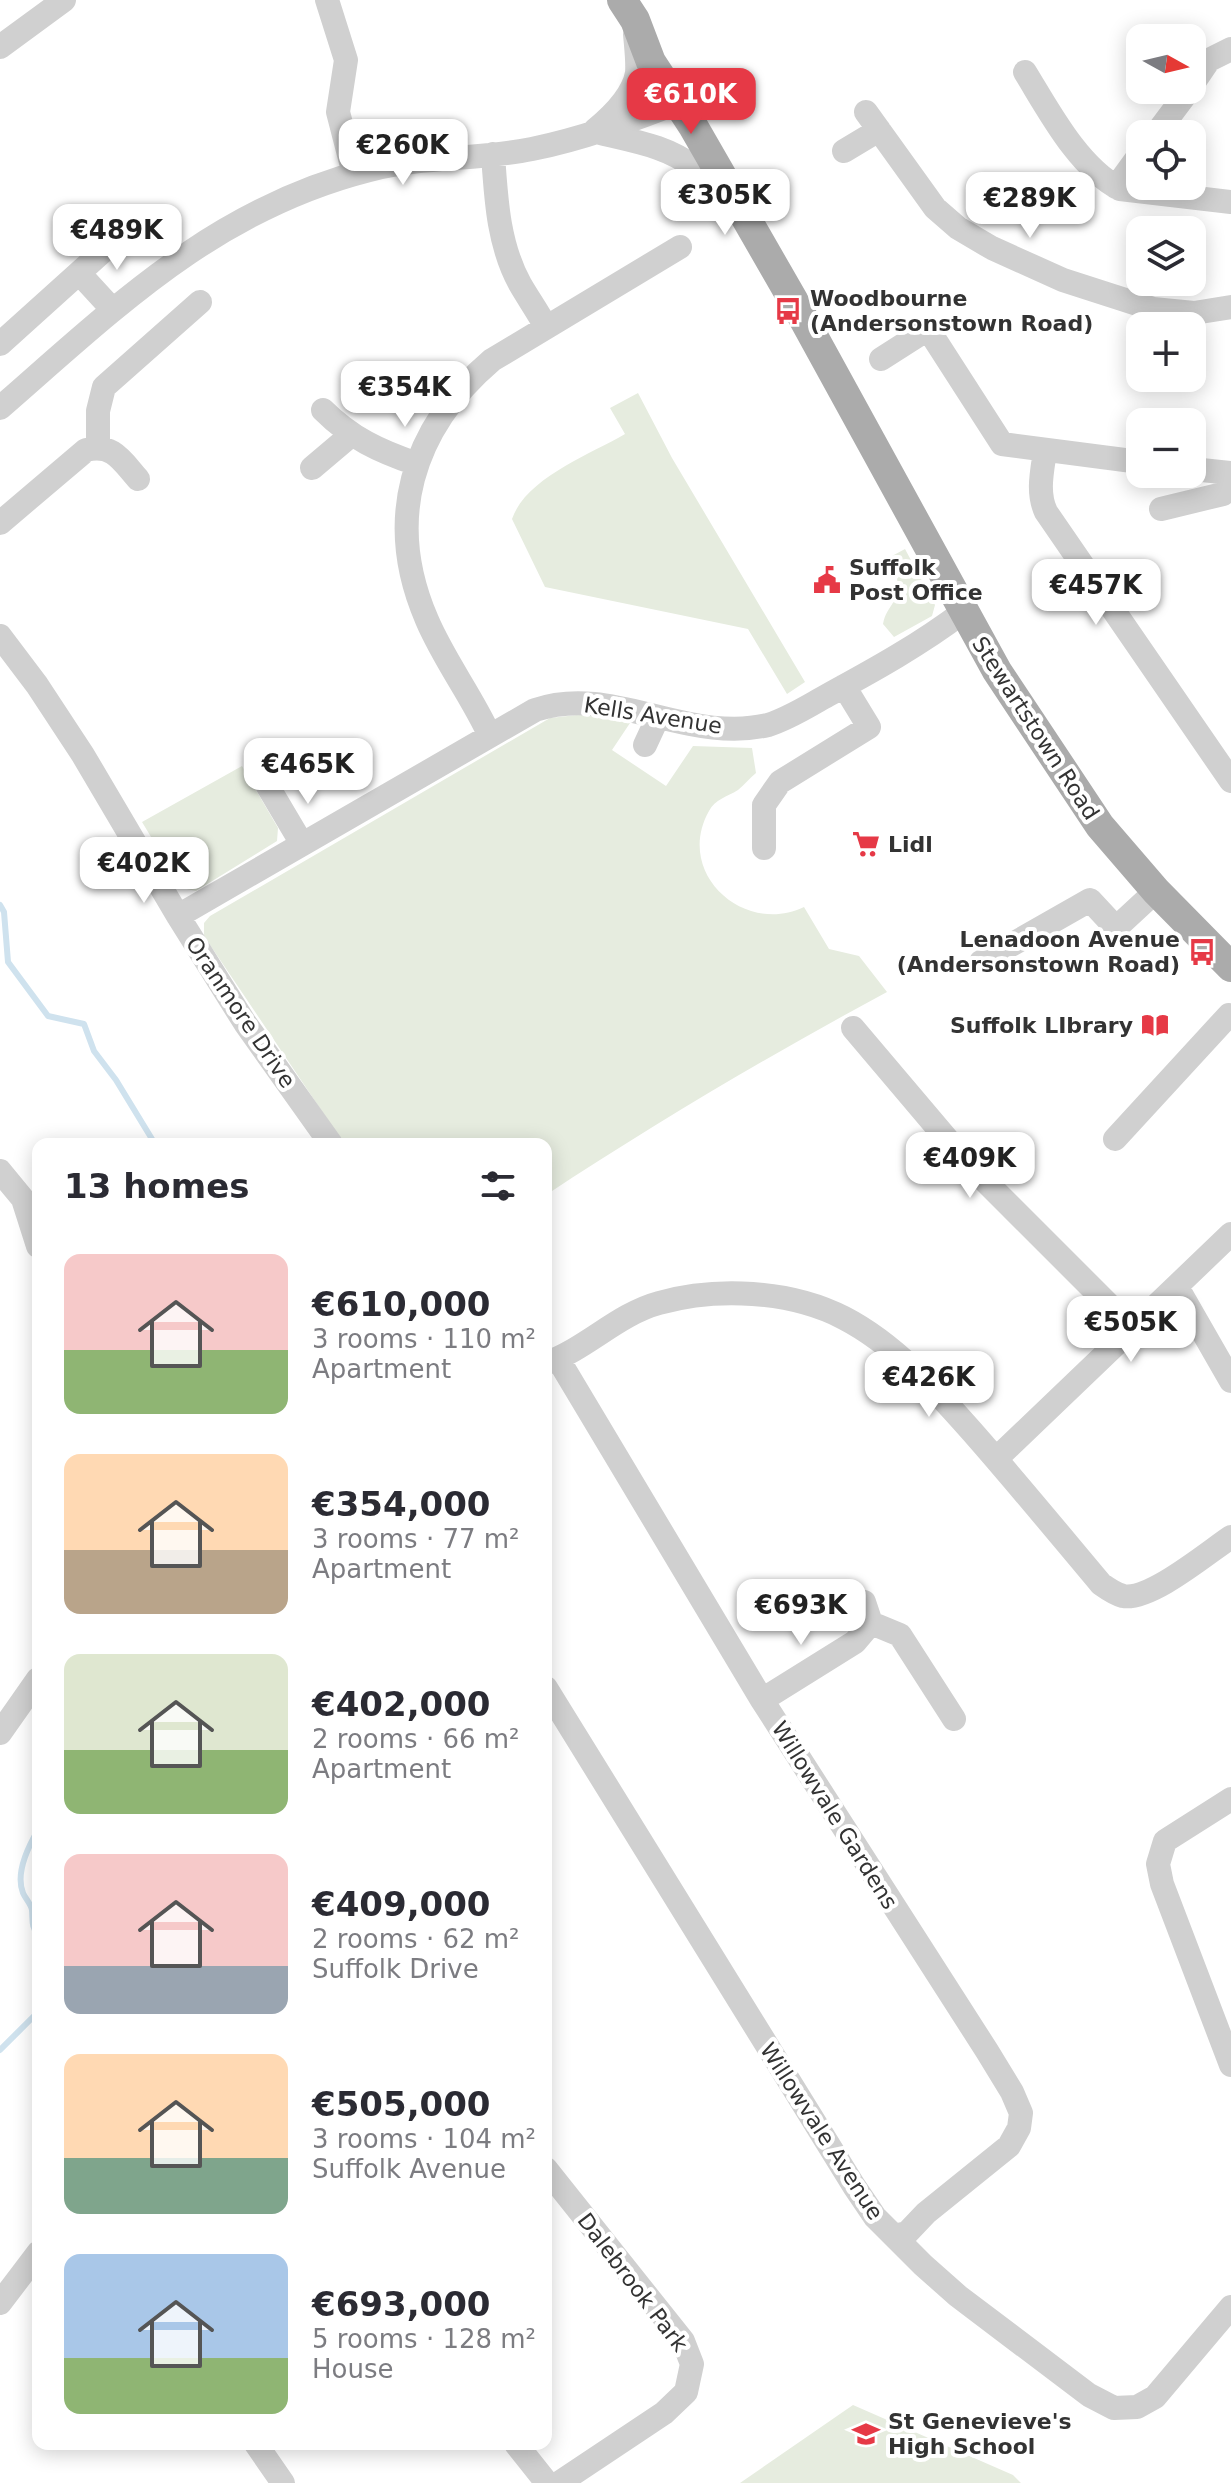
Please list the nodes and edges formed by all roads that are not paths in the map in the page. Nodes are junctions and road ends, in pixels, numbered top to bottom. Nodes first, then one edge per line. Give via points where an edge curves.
1 (64, 0) edge
2 (327, 0) edge
3 (627, 6) edge
4 (0, 47) edge
5 (1231, 49) edge
6 (1206, 64) edge
7 (1025, 72) dead end
8 (677, 103) junction
9 (593, 132) junction
10 (844, 151) dead end
11 (493, 154) junction
12 (1126, 173) edge
13 (354, 174) junction
14 (1116, 187) junction
15 (1231, 202) edge
16 (745, 218) junction
17 (122, 234) dead end
18 (680, 247) dead end
19 (79, 273) junction
20 (200, 302) dead end
21 (1231, 307) edge
22 (113, 310) junction
23 (546, 327) junction
24 (0, 344) edge
25 (881, 359) dead end
26 (0, 408) edge
27 (323, 410) dead end
28 (351, 435) junction
29 (98, 447) junction
30 (1045, 451) junction
31 (1126, 460) edge
32 (417, 464) junction
33 (312, 468) dead end
34 (1206, 475) edge
35 (138, 479) dead end
36 (1227, 484) edge
37 (1180, 488) edge
38 (0, 523) edge
39 (963, 612) junction
40 (0, 636) edge
41 (844, 686) junction
42 (658, 717) junction
43 (489, 734) junction
44 (645, 745) dead end
45 (283, 760) dead end
46 (1231, 781) edge
47 (302, 844) junction
48 (764, 848) dead end
49 (1156, 891) junction
50 (178, 916) junction
51 (981, 962) dead end
52 (1231, 967) edge
53 (1229, 1015) edge
54 (853, 1028) dead end
55 (327, 1138) edge
56 (1115, 1139) dead end
57 (0, 1171) edge
58 (32, 1227) edge
59 (1231, 1234) edge
60 (1177, 1287) junction
61 (1133, 1329) junction
62 (552, 1361) edge
63 (1231, 1381) edge
64 (996, 1459) junction
65 (1231, 1537) edge
66 (32, 1688) edge
67 (552, 1698) edge
68 (762, 1700) junction
69 (954, 1719) dead end
70 (0, 1733) edge
71 (1231, 1799) edge
72 (1231, 2065) edge
73 (552, 2177) edge
74 (895, 2236) junction
75 (32, 2261) edge
76 (0, 2303) edge
77 (1231, 2307) edge
78 (260, 2450) edge
79 (521, 2450) edge
80 (283, 2483) edge
81 (547, 2483) edge
82 (559, 2483) edge

1 - 4 street
2 - 13 street via 346,60 338,112
3 - 8 main road, Stewartstown Road via 651,62
3 - 9 street via 637,73 612,115
5 - 6 street
7 - 14 street via 1062,131
8 - 9 street
8 - 16 main road, Stewartstown Road
9 - 11 street
9 - 16 street via 668,151 697,169
10 - 21 street via 872,121 935,208 992,248 1063,280 1153,309 1194,313
11 - 13 street via 422,160
11 - 23 street via 508,256
12 - 14 street
13 - 22 street via 306,189 206,239
14 - 15 street
16 - 39 main road, Stewartstown Road
17 - 19 street
18 - 23 street
19 - 22 street
19 - 24 street
20 - 29 street via 104,387
22 - 26 street
23 - 32 street via 466,382 435,425
25 - 30 street via 928,329 1002,444
27 - 28 street
28 - 32 street
28 - 33 street
29 - 35 street via 116,454
29 - 38 street via 86,450
30 - 31 street
30 - 46 street via 1040,485 1046,512
32 - 43 street via 408,522 412,578 428,624
34 - 36 street
36 - 37 street via 1172,506
39 - 41 street, Kells Avenue
39 - 49 main road, Stewartstown Road via 1100,826
40 - 50 street, Oranmore Drive via 83,755
41 - 42 street, Kells Avenue via 765,725 715,728
41 - 48 street via 869,727 780,782 764,805
42 - 43 street, Kells Avenue via 612,705 562,703 535,710
42 - 44 street
43 - 47 street, Kells Avenue
45 - 47 street via 260,773
47 - 50 street, Kells Avenue
49 - 51 street via 1116,928 1090,900
49 - 52 main road, Stewartstown Road
50 - 55 street, Oranmore Drive
53 - 56 street
54 - 61 street via 969,1165
57 - 58 street via 23,1199
59 - 60 street
60 - 61 street
60 - 63 street
61 - 64 street
62 - 64 street via 662,1302 723,1295 794,1300 830,1312 874,1337 928,1382
62 - 68 street, Willowvale Gardens
64 - 65 street via 1101,1584 1124,1597 1148,1592
66 - 70 street
67 - 74 street, Willowvale Avenue via 846,2173 875,2217
68 - 69 street via 855,1642 867,1613 900,1635
68 - 74 street, Willowvale Gardens via 987,2051 1021,2113 1009,2146 907,2233
71 - 72 street via 1165,1841 1158,1864
73 - 82 street, Dalebrook Park via 683,2341 692,2364 686,2392 664,2413
74 - 77 street, Willowvale Avenue via 958,2296 1089,2395 1114,2408 1137,2407 1155,2397
75 - 76 street
78 - 80 street
79 - 81 street

